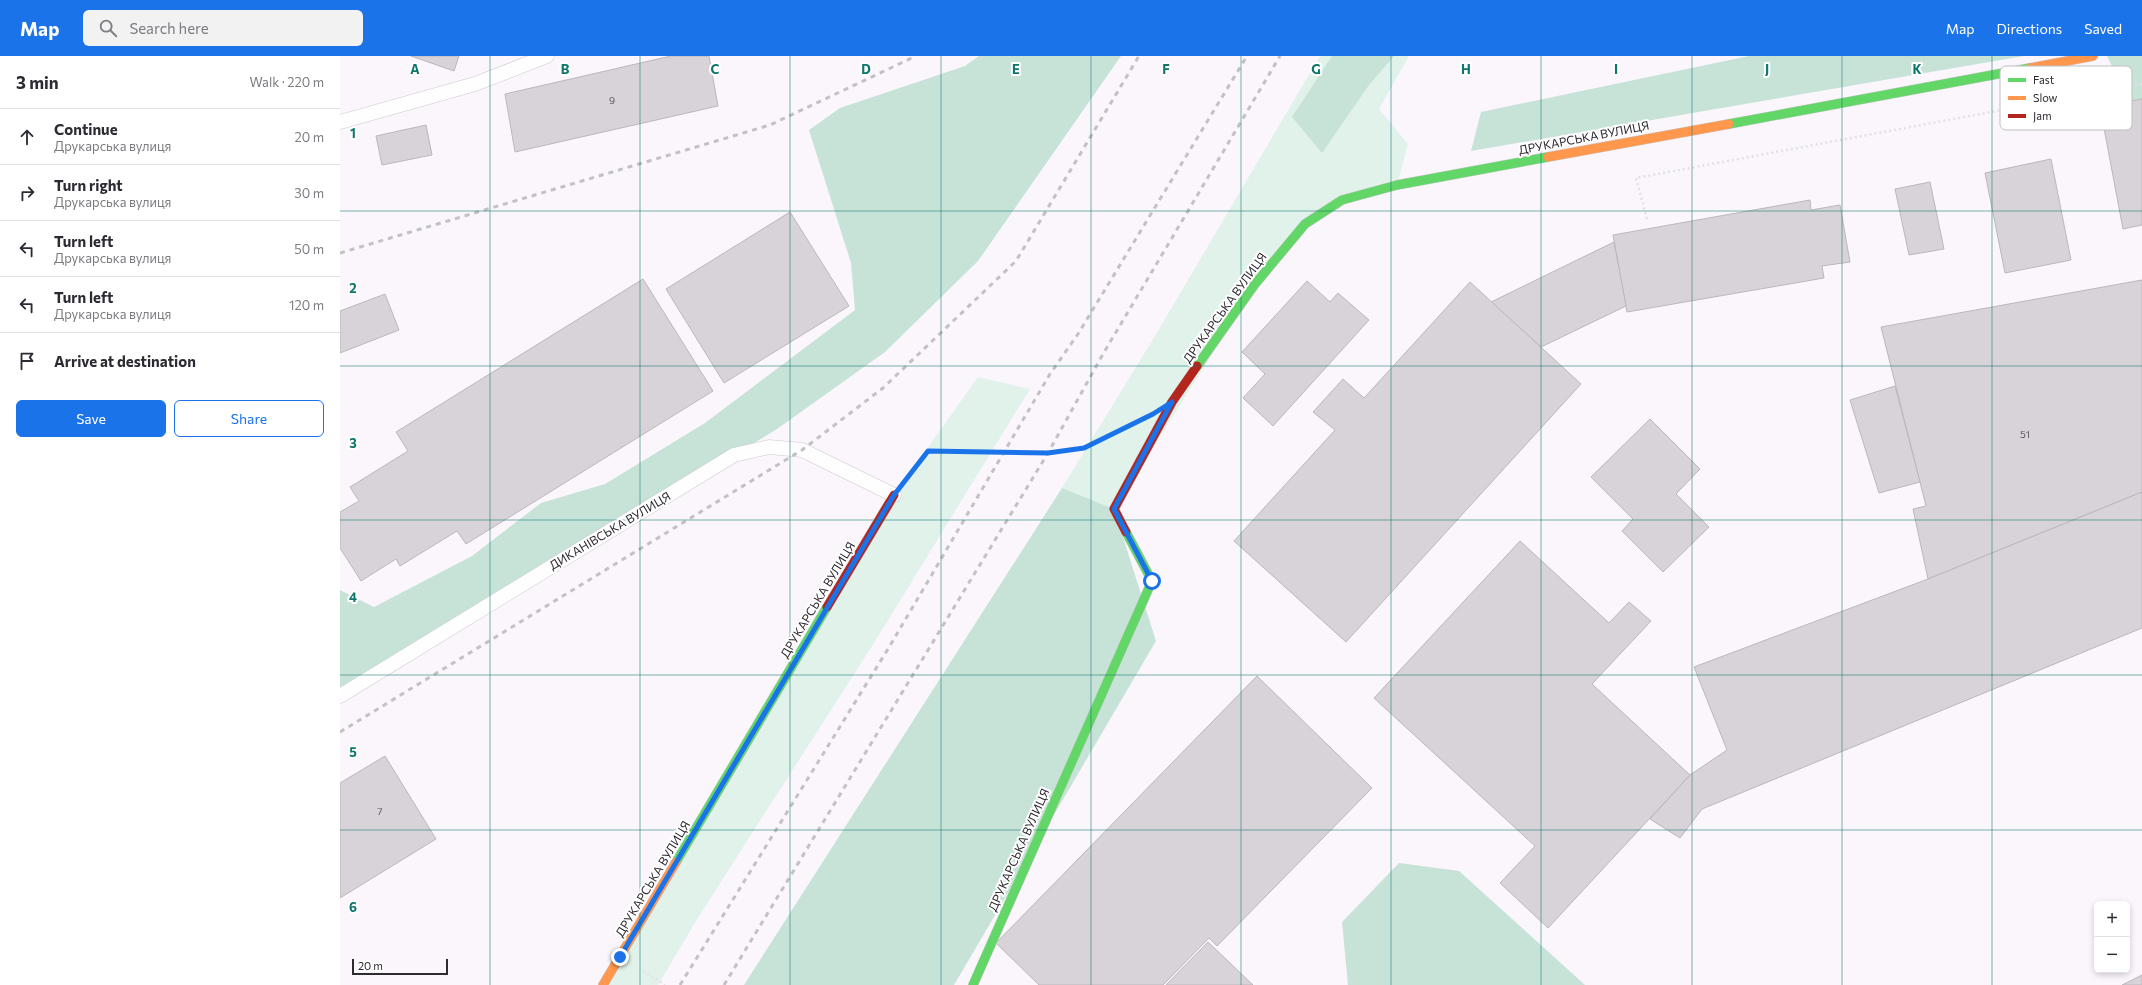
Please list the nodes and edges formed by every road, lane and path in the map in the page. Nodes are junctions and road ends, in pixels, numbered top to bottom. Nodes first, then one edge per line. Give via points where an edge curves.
1 (547, 56) edge
2 (2093, 56) edge
3 (2039, 66) edge
4 (2000, 73) edge
5 (2142, 84) edge
6 (2132, 86) edge
7 (2000, 110) edge
8 (340, 122) edge
9 (1647, 219) dead end
10 (1132, 424) dead end
11 (894, 495) junction
12 (340, 696) edge
13 (603, 985) edge
14 (973, 985) edge

1 - 8 lane via 475,84
2 - 3 street, ДРУКАРСЬКА ВУЛИЦЯ
4 - 14 street, ДРУКАРСЬКА ВУЛИЦЯ via 1397,185 1342,200 1305,224 1255,284 1172,402 1114,509 1152,581
5 - 6 path
7 - 9 path via 1636,178
10 - 11 path via 1084,448 1048,453 928,451
11 - 12 lane, ДИКАНІВСЬКА ВУЛИЦЯ via 802,450 769,448 734,455
11 - 13 street, ДРУКАРСЬКА ВУЛИЦЯ

